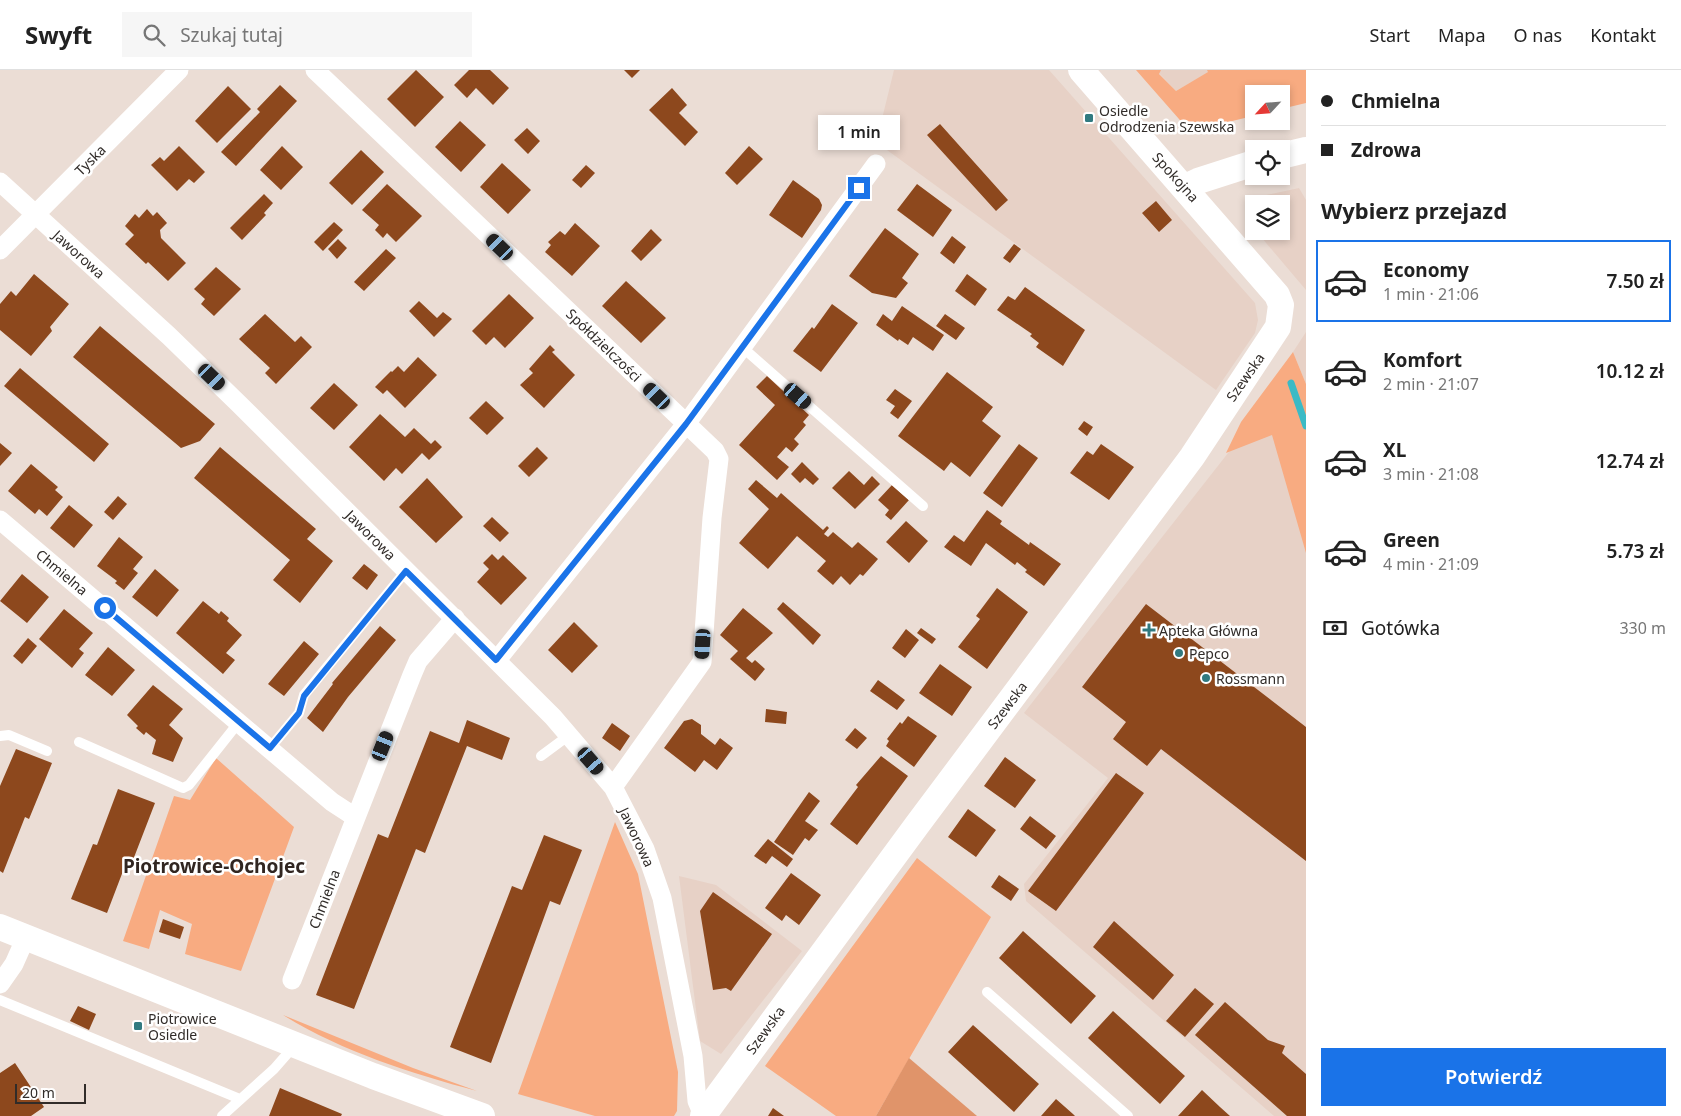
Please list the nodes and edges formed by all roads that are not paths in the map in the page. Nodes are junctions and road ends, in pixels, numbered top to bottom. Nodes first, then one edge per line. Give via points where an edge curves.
1 (179, 70) edge
2 (315, 70) edge
3 (1081, 70) edge
4 (1306, 150) edge
5 (1290, 154) edge
6 (876, 164) dead end
7 (1245, 167) edge
8 (0, 182) edge
9 (1185, 187) junction
10 (36, 216) junction
11 (0, 250) edge
12 (1270, 284) joint
13 (742, 347) junction
14 (686, 424) junction
15 (923, 506) dead end
16 (0, 520) edge
17 (406, 571) junction
18 (455, 618) junction
19 (496, 660) junction
20 (239, 722) junction
21 (0, 736) edge
22 (568, 736) junction
23 (79, 742) dead end
24 (270, 748) junction
25 (46, 751) dead end
26 (541, 756) dead end
27 (613, 786) junction
28 (355, 817) junction
29 (0, 927) edge
30 (26, 937) junction
31 (292, 980) dead end
32 (0, 984) edge
33 (987, 992) dead end
34 (0, 1000) edge
35 (295, 1045) junction
36 (240, 1098) junction
37 (704, 1114) edge
38 (222, 1116) edge
39 (482, 1116) edge
40 (1128, 1116) edge

1 - 10 street, Tyska
2 - 14 street, Spółdzielczości
3 - 9 street, Spokojna
4 - 5 street
6 - 13 street
7 - 9 street
8 - 10 street, Jaworowa
9 - 12 street, Spokojna
10 - 11 street, Tyska
10 - 17 street, Jaworowa via 169,336
12 - 37 street, Szewska via 1281,305 1278,327 1192,457
13 - 14 street
13 - 15 lane
14 - 19 street
14 - 27 street, Spółdzielczości via 720,459 712,518 702,662
16 - 20 street, Chmielna
17 - 18 street, Jaworowa
17 - 24 lane via 304,696 299,713
18 - 19 street, Jaworowa
18 - 28 street, Chmielna via 418,661
19 - 22 street, Jaworowa
20 - 23 lane via 184,788
20 - 24 street, Chmielna
21 - 25 lane via 9,735
22 - 26 lane
22 - 27 street, Jaworowa
24 - 28 street, Chmielna via 332,802
27 - 37 street, Jaworowa via 645,849 662,898 693,1056 697,1101
28 - 31 street, Chmielna
29 - 30 street
30 - 32 street via 14,964
30 - 35 street
33 - 40 lane
34 - 36 lane
35 - 36 lane via 274,1069
35 - 39 street
36 - 38 lane

